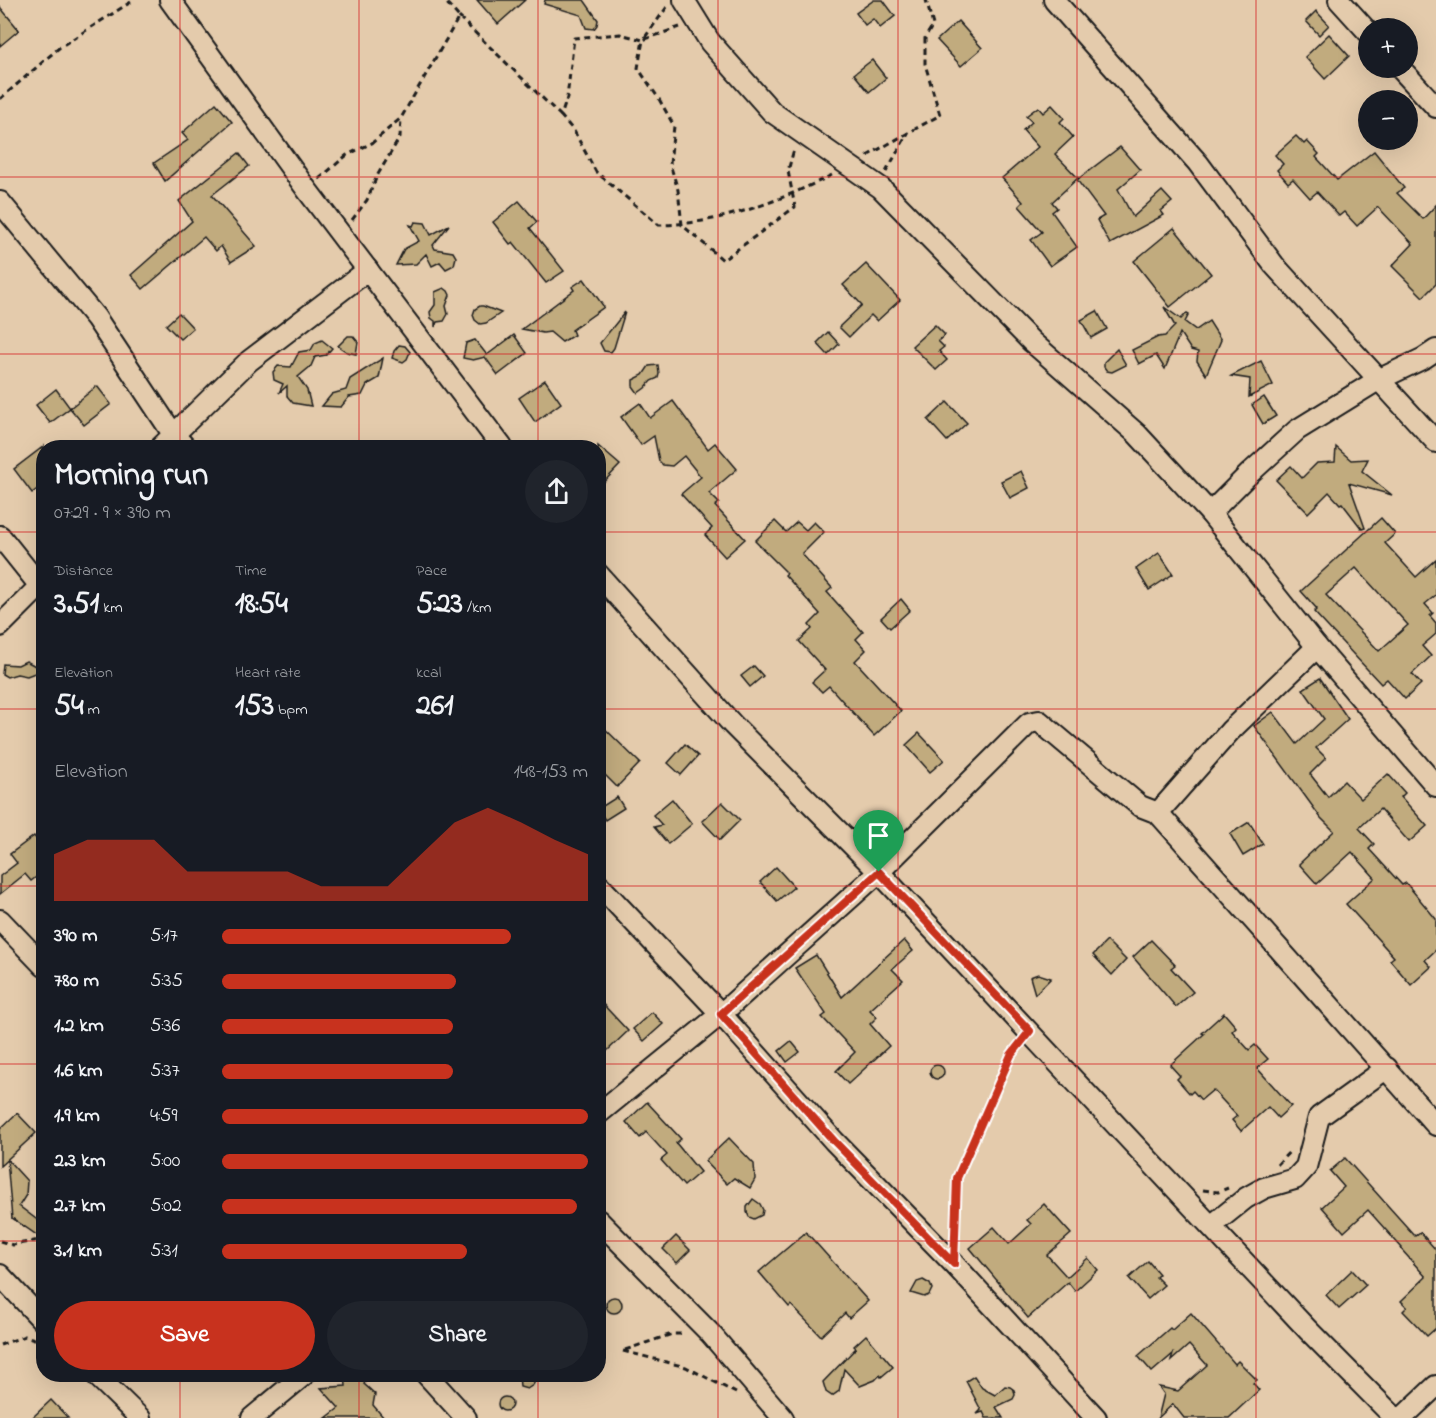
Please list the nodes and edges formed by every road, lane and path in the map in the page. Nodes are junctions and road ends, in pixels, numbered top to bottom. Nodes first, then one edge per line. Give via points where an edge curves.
1 (134, 0) edge
2 (170, 0) edge
3 (444, 0) edge
4 (672, 0) edge
5 (684, 0) edge
6 (926, 0) edge
7 (1054, 0) edge
8 (1339, 0) edge
9 (459, 16) junction
10 (697, 21) junction
11 (1358, 21) edge
12 (643, 40) junction
13 (1409, 78) edge
14 (0, 99) edge
15 (1436, 107) edge
16 (561, 116) junction
17 (401, 118) junction
18 (799, 130) junction
19 (909, 132) junction
20 (849, 166) junction
21 (878, 186) junction
22 (307, 190) junction
23 (792, 195) junction
24 (0, 202) edge
25 (682, 225) junction
26 (341, 235) junction
27 (368, 270) junction
28 (1436, 350) edge
29 (1378, 380) junction
30 (171, 440) edge
31 (176, 440) edge
32 (497, 440) edge
33 (1436, 442) edge
34 (1210, 513) junction
35 (0, 536) edge
36 (36, 580) edge
37 (606, 583) edge
38 (36, 593) edge
39 (0, 626) edge
40 (1317, 647) junction
41 (1436, 786) edge
42 (1158, 813) junction
43 (879, 872) junction
44 (606, 892) edge
45 (0, 920) edge
46 (36, 958) edge
47 (721, 1014) junction
48 (1030, 1031) junction
49 (1387, 1068) junction
50 (606, 1107) edge
51 (1436, 1125) edge
52 (1291, 1150) dead end
53 (1276, 1166) dead end
54 (1237, 1184) dead end
55 (1175, 1186) junction
56 (1211, 1226) junction
57 (606, 1228) edge
58 (0, 1241) edge
59 (36, 1241) edge
60 (954, 1264) junction
61 (0, 1275) edge
62 (36, 1313) edge
63 (710, 1333) junction
64 (36, 1339) edge
65 (0, 1345) edge
66 (103, 1382) edge
67 (295, 1382) edge
68 (433, 1382) edge
69 (1436, 1386) edge
70 (744, 1398) dead end
71 (140, 1418) edge
72 (252, 1418) edge
73 (466, 1418) edge
74 (783, 1418) edge
75 (1096, 1418) edge
76 (1395, 1418) edge
77 (1402, 1418) edge

1 - 14 path via 60,47
2 - 22 street
3 - 9 path
4 - 12 path
5 - 10 street
6 - 19 path via 933,25 925,38 925,64 940,115
7 - 29 street via 1198,163 1274,265
8 - 11 street
9 - 16 path
9 - 17 path
10 - 12 path
10 - 18 street via 710,42 772,111
12 - 16 path via 620,34 574,38
12 - 25 path via 638,69 674,126 670,164
13 - 15 street
16 - 25 path via 574,131 596,172 659,225
17 - 22 path
17 - 26 path via 400,137 367,200
18 - 20 street
18 - 23 path via 788,171
19 - 20 path
19 - 21 path
20 - 21 street
20 - 23 path
21 - 34 street via 1032,342 1137,434
22 - 26 street
23 - 25 path via 724,218
23 - 25 path via 795,207 723,260
24 - 30 street via 96,318
26 - 27 street
27 - 31 street via 249,361
27 - 32 street
28 - 29 street
29 - 33 street
29 - 34 street via 1298,430
34 - 40 street
35 - 36 street
37 - 43 street via 733,725
38 - 39 street
40 - 41 street
40 - 42 street via 1230,731
42 - 43 street via 1140,806 1039,721 1029,723
42 - 49 street
43 - 47 street
43 - 48 street
44 - 47 street
45 - 46 street
47 - 50 street
47 - 60 street via 834,1141
48 - 55 street
48 - 60 path via 1011,1055 957,1178
49 - 51 street
49 - 56 street via 1319,1116 1306,1167 1295,1179 1246,1198
52 - 53 path
54 - 55 path via 1218,1192
55 - 56 street
56 - 76 street
57 - 63 street
58 - 59 path via 13,1245
60 - 75 street
61 - 62 street
63 - 70 path via 672,1334 623,1351 686,1367
63 - 74 street
64 - 65 path via 25,1336
66 - 71 street
67 - 72 street
68 - 73 street
69 - 77 street

